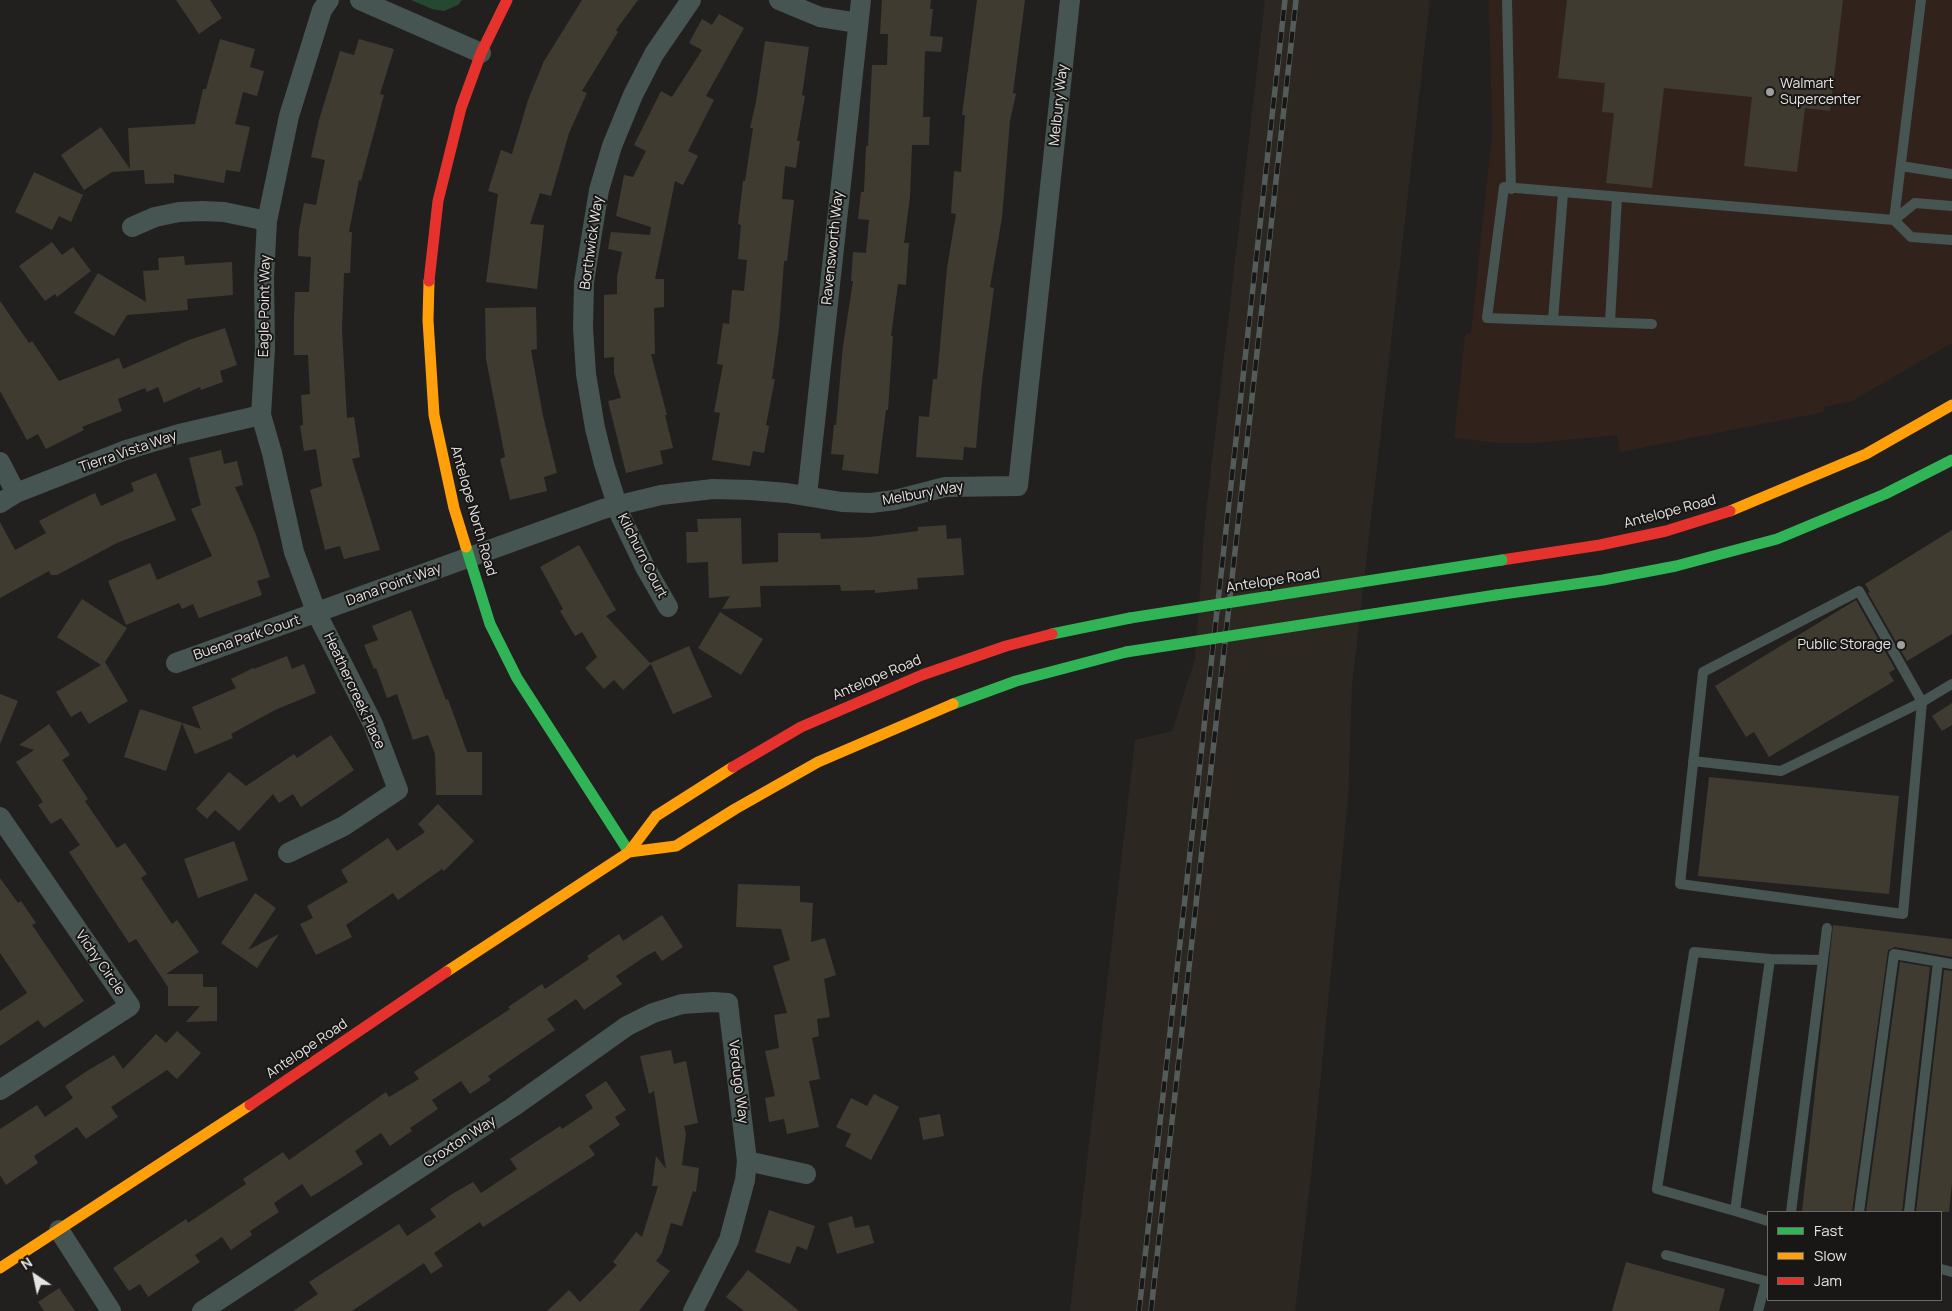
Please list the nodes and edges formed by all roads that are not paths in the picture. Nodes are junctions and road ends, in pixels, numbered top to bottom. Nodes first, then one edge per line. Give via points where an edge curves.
1 (329, 0) edge
2 (360, 0) edge
3 (506, 0) edge
4 (690, 0) edge
5 (779, 0) edge
6 (861, 0) edge
7 (1070, 0) edge
8 (1507, 0) edge
9 (1921, 0) edge
10 (858, 23) junction
11 (481, 53) junction
12 (1901, 166) junction
13 (1952, 174) edge
14 (1511, 189) junction
15 (1563, 193) junction
16 (1617, 197) junction
17 (1952, 206) edge
18 (1894, 220) junction
19 (267, 221) junction
20 (132, 227) dead end
21 (1952, 240) edge
22 (1553, 320) junction
23 (1610, 322) junction
24 (1652, 324) dead end
25 (1952, 405) edge
26 (261, 415) junction
27 (1952, 460) edge
28 (0, 462) edge
29 (806, 496) junction
30 (8, 498) edge
31 (617, 504) junction
32 (470, 557) junction
33 (668, 607) dead end
34 (317, 614) junction
35 (176, 663) dead end
36 (1952, 684) edge
37 (1922, 702) junction
38 (1693, 761) junction
39 (0, 817) edge
40 (629, 852) junction
41 (288, 853) dead end
42 (1827, 928) dead end
43 (1770, 958) junction
44 (1823, 960) junction
45 (1938, 962) junction
46 (1952, 964) edge
47 (728, 1004) joint
48 (0, 1090) edge
49 (747, 1161) junction
50 (806, 1174) dead end
51 (1735, 1211) junction
52 (1791, 1211) edge
53 (1859, 1211) edge
54 (1908, 1211) edge
55 (1767, 1221) edge
56 (59, 1230) junction
57 (1666, 1255) dead end
58 (0, 1268) edge
59 (111, 1311) edge
60 (202, 1311) edge
61 (693, 1311) edge
62 (1758, 1311) edge

1 - 19 street, Eagle Point Way via 322,10 289,116
2 - 11 street
3 - 11 main road, Antelope North Road
4 - 31 street, Borthwick Way via 654,54 633,95 612,146 590,236 584,300 586,374 595,428
5 - 10 street via 820,17
6 - 10 street, Ravensworth Way
7 - 29 street, Melbury Way via 1018,486 945,487 871,503
8 - 14 lane
9 - 12 lane
10 - 29 street, Ravensworth Way
11 - 32 main road, Antelope North Road via 461,108 438,201 430,260 428,320 429,367 440,450
12 - 13 lane
12 - 18 lane
14 - 15 lane
14 - 22 lane via 1504,187 1487,318
15 - 16 lane
15 - 22 lane
16 - 18 lane
16 - 23 lane
17 - 18 lane via 1915,203
18 - 21 lane via 1910,237
19 - 20 street via 202,211 155,217
19 - 26 street, Eagle Point Way
22 - 23 lane
23 - 24 lane
25 - 40 main road, Antelope Road, bridge via 1866,454 1721,514 1666,531 1600,545 1130,618 1052,634 961,660 801,727 754,754 656,816
26 - 30 street, Tierra Vista Way via 135,448
26 - 34 street, Eagle Point Way via 294,552
27 - 40 main road, Antelope Road, bridge via 1860,505 1778,539 1733,552 1603,580 1126,652 1016,682 933,711 818,762 676,846
28 - 30 street
29 - 31 street, Melbury Way via 713,489
31 - 32 street, Melbury Way
31 - 33 street, Kilchurn Court via 645,567
32 - 34 street, Dana Point Way
32 - 40 main road, Antelope North Road via 490,624 517,678
34 - 35 street, Buena Park Court
34 - 41 street, Heathercreek Place via 373,724 398,790 344,826
36 - 37 lane
37 - 38 lane via 1781,771
37 - 38 lane via 1859,591 1703,672
37 - 38 lane via 1903,914 1680,884
39 - 48 street, Vichy Circle via 130,1006
40 - 56 main road, Antelope Road
42 - 44 lane
43 - 44 lane
43 - 51 lane
43 - 51 lane via 1694,952 1657,1189
44 - 52 lane
45 - 46 lane
45 - 53 lane via 1894,954
45 - 54 lane
47 - 49 street, Verdugo Way
47 - 60 street, Croxton Way via 682,1004 653,1013 628,1026 514,1107
49 - 50 street
49 - 61 street, Verdugo Way via 729,1240
51 - 55 lane
56 - 58 main road, Antelope Road
56 - 59 street
57 - 62 lane via 1766,1281

